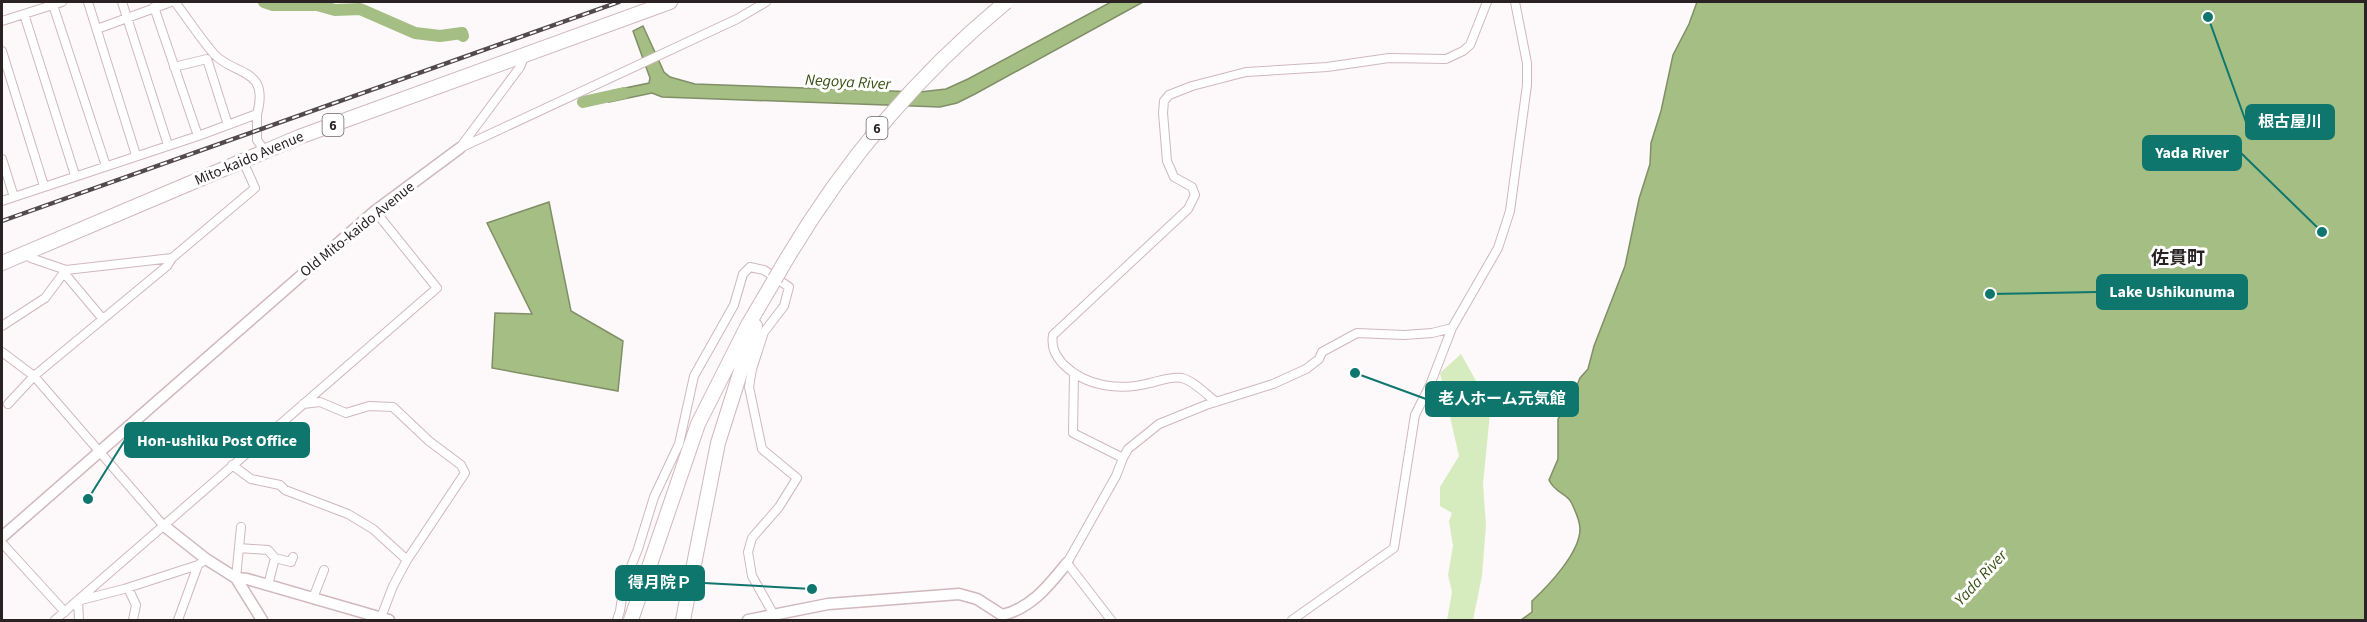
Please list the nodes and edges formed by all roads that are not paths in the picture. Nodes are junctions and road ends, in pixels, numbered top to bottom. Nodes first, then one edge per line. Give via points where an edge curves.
1 (88, 2) edge
2 (122, 2) edge
3 (171, 2) edge
4 (175, 2) edge
5 (670, 2) edge
6 (766, 2) edge
7 (1006, 2) edge
8 (1487, 2) edge
9 (1515, 2) edge
10 (57, 3) edge
11 (150, 6) edge
12 (24, 14) junction
13 (128, 17) junction
14 (2, 21) edge
15 (96, 29) junction
16 (2, 51) edge
17 (525, 55) junction
18 (174, 67) junction
19 (257, 114) junction
20 (228, 125) junction
21 (198, 136) junction
22 (168, 145) junction
23 (460, 148) junction
24 (265, 151) junction
25 (136, 155) junction
26 (2, 159) edge
27 (243, 160) junction
28 (106, 166) junction
29 (75, 175) junction
30 (44, 186) junction
31 (14, 197) junction
32 (2, 201) edge
33 (375, 210) junction
34 (24, 253) junction
35 (172, 258) junction
36 (2, 263) edge
37 (66, 272) junction
38 (764, 302) junction
39 (102, 318) junction
40 (2, 326) edge
41 (1452, 328) junction
42 (2, 352) edge
43 (1074, 373) junction
44 (34, 376) junction
45 (1216, 402) junction
46 (8, 404) dead end
47 (303, 404) junction
48 (100, 452) junction
49 (1122, 458) junction
50 (232, 465) junction
51 (164, 525) junction
52 (241, 527) dead end
53 (2, 537) edge
54 (239, 548) junction
55 (293, 556) dead end
56 (275, 558) junction
57 (407, 560) junction
58 (202, 562) junction
59 (1067, 562) junction
60 (324, 570) dead end
61 (236, 578) junction
62 (268, 585) junction
63 (128, 588) junction
64 (313, 598) junction
65 (78, 600) junction
66 (65, 612) junction
67 (774, 615) junction
68 (383, 620) edge
69 (54, 621) edge
70 (79, 621) edge
71 (133, 621) edge
72 (178, 621) edge
73 (262, 621) edge
74 (617, 621) edge
75 (631, 621) edge
76 (683, 621) edge
77 (748, 621) edge
78 (1111, 621) edge
79 (1292, 621) edge

1 - 15 street
2 - 13 street
3 - 11 street
4 - 19 street via 216,56 249,74 255,82 261,98
5 - 17 highway, Mito-kaido Avenue / 6
6 - 23 street, Old Mito-kaido Avenue
7 - 38 highway, 6, bridge via 934,66 882,122 815,211
8 - 43 street via 1470,45 1446,59 1389,58 1327,68 1246,72 1169,95 1163,113 1167,161 1174,177 1192,187 1195,195 1188,209 1053,335 1055,354
9 - 41 street via 1527,63 1527,85 1510,212 1498,248
10 - 12 street
10 - 28 street
11 - 13 street
11 - 18 street
12 - 14 street
12 - 29 street
13 - 15 street
13 - 22 street
15 - 25 street
16 - 30 street
17 - 23 street
17 - 24 highway, Mito-kaido Avenue / 6
18 - 20 street via 207,59
18 - 21 street
19 - 20 street
19 - 24 street via 257,140
20 - 21 street
21 - 22 street
22 - 25 street
23 - 33 street, Old Mito-kaido Avenue
24 - 27 highway, Mito-kaido Avenue / 6
25 - 28 street
26 - 31 street
27 - 34 highway, Mito-kaido Avenue / 6
27 - 35 street via 255,188
28 - 29 street
29 - 30 street
30 - 31 street
31 - 32 street
33 - 47 street via 437,288
33 - 48 street, Old Mito-kaido Avenue
34 - 36 highway, Mito-kaido Avenue / 6
34 - 37 street
35 - 37 street
35 - 39 street
37 - 39 street
37 - 40 street via 45,298
38 - 75 highway via 698,424
38 - 76 highway via 718,443
39 - 44 street
41 - 45 street via 1404,335 1357,333 1322,352 1306,369
41 - 79 street via 1415,416 1394,548
42 - 44 street
43 - 45 street via 1113,387 1182,378
43 - 49 street via 1073,433
44 - 46 street
44 - 48 street
45 - 49 street via 1158,424
47 - 50 street
47 - 57 street via 320,402 346,413 369,406 393,407 461,465 465,473
48 - 51 street
48 - 53 street, Old Mito-kaido Avenue
49 - 59 street via 1116,476
50 - 51 street
50 - 57 street via 251,479 280,485 348,514
51 - 58 street
51 - 65 street
52 - 54 street
53 - 66 street
54 - 56 street via 268,550
54 - 61 street
55 - 56 street via 291,562
56 - 62 street
57 - 68 street via 393,586
58 - 61 street
58 - 63 street
58 - 72 street
59 - 67 street via 1030,602 1002,615 977,599 959,594 828,604
59 - 78 street
60 - 64 street
61 - 62 street
61 - 73 street
62 - 64 street
63 - 65 street
63 - 71 street via 136,605
64 - 68 street
65 - 66 street
65 - 70 street
66 - 69 street
67 - 74 street via 752,576 748,552 752,538 797,478 762,449 749,387 764,332 784,306 789,286 764,270 750,267 743,274 734,305 694,376 679,444 654,497 624,584
67 - 77 street

